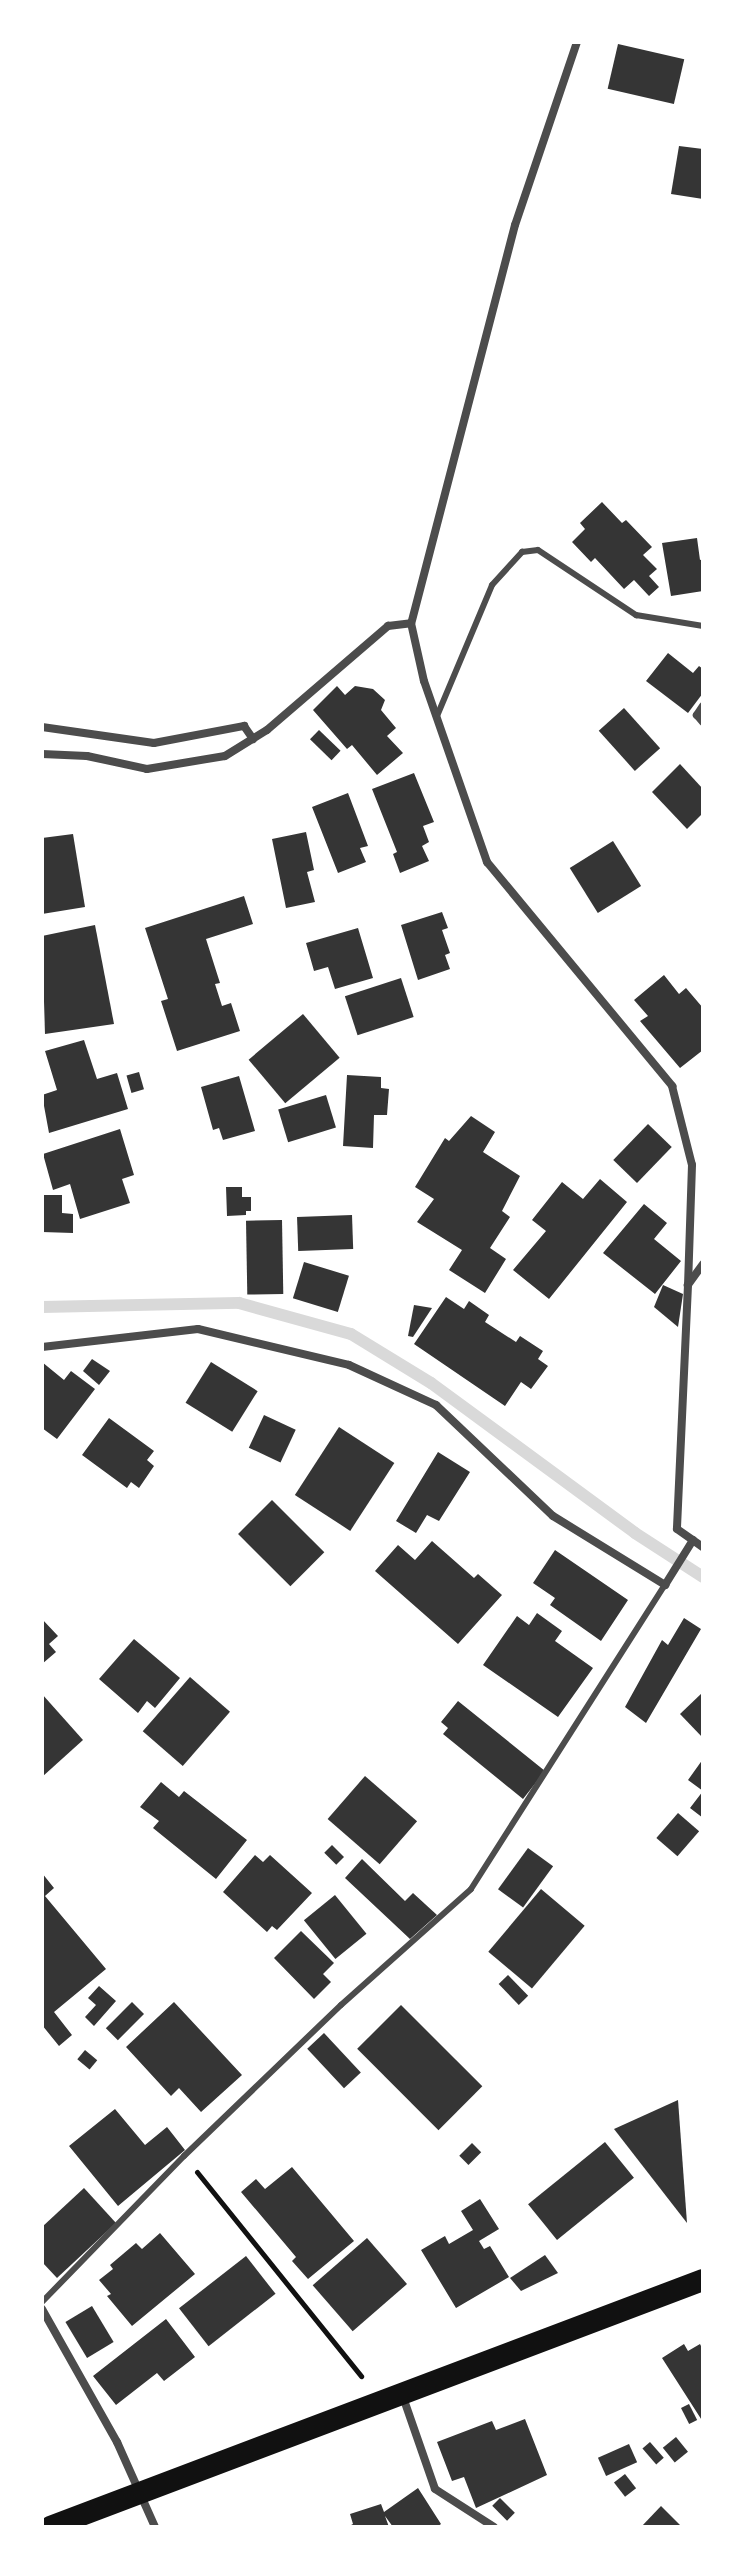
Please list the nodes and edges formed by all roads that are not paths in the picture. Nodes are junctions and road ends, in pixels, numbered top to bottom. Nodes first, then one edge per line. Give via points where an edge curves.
1 (577, 42) edge
2 (411, 623) junction
3 (703, 626) edge
4 (703, 706) edge
5 (437, 716) junction
6 (703, 722) edge
7 (42, 727) edge
8 (253, 739) junction
9 (42, 754) edge
10 (703, 1264) edge
11 (688, 1285) junction
12 (42, 1347) edge
13 (693, 1540) junction
14 (703, 1547) edge
15 (665, 1585) junction
16 (703, 2280) edge
17 (42, 2302) edge
18 (42, 2309) edge
19 (403, 2396) junction
20 (140, 2493) junction
21 (50, 2527) edge
22 (155, 2527) edge
23 (494, 2527) edge

1 - 2 street via 515,225
2 - 5 street
2 - 8 street via 388,626
3 - 5 lane via 636,615 538,550 522,552 492,585
4 - 6 street via 697,715
5 - 11 street via 487,862 672,1086 692,1165
7 - 8 street via 154,743 244,726
8 - 9 street via 225,756 147,769 87,756
10 - 11 street
11 - 13 street via 677,1529
12 - 15 street via 198,1329 349,1365 436,1405 553,1516
13 - 14 street
13 - 15 street
15 - 17 lane via 471,1889 184,2156
16 - 19 highway
18 - 20 street
19 - 20 highway
19 - 23 street via 435,2489
20 - 21 highway
20 - 22 street

